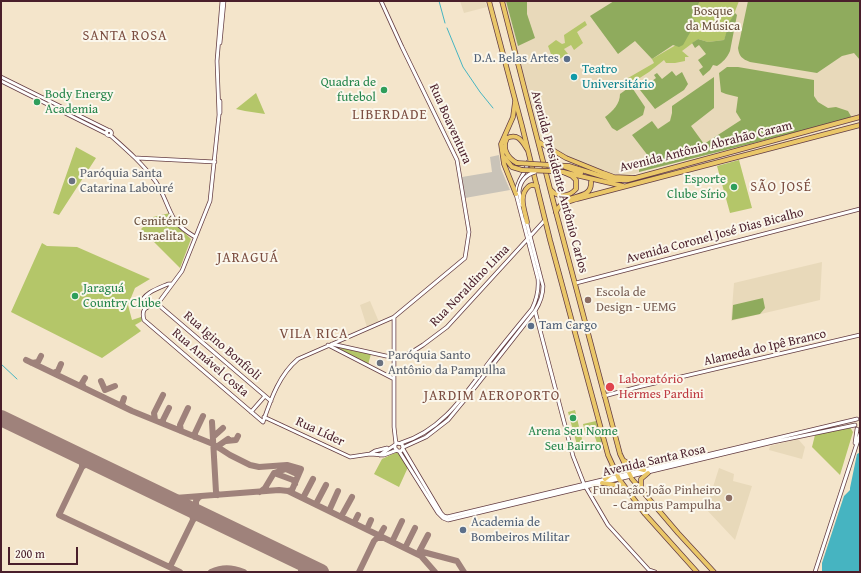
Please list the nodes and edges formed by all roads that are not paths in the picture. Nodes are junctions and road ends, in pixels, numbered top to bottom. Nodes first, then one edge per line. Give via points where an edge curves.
1 (223, 1) edge
2 (381, 1) edge
3 (489, 1) edge
4 (502, 1) edge
5 (1, 77) edge
6 (1, 82) edge
7 (515, 102) junction
8 (860, 118) edge
9 (860, 125) edge
10 (109, 135) junction
11 (538, 142) junction
12 (773, 142) junction
13 (774, 148) junction
14 (527, 150) junction
15 (502, 153) junction
16 (529, 158) junction
17 (138, 159) junction
18 (215, 162) junction
19 (556, 165) junction
20 (539, 170) junction
21 (563, 172) junction
22 (581, 173) dead end
23 (634, 178) junction
24 (591, 182) dead end
25 (537, 186) junction
26 (629, 186) junction
27 (550, 189) junction
28 (517, 193) junction
29 (560, 205) junction
30 (860, 209) edge
31 (556, 212) junction
32 (545, 220) junction
33 (527, 222) junction
34 (195, 237) junction
35 (529, 238) junction
36 (576, 283) junction
37 (172, 284) junction
38 (159, 302) junction
39 (155, 304) junction
40 (148, 306) junction
41 (161, 307) junction
42 (535, 311) junction
43 (394, 317) junction
44 (860, 335) edge
45 (330, 345) junction
46 (395, 358) junction
47 (394, 379) junction
48 (265, 396) junction
49 (604, 396) junction
50 (271, 401) junction
51 (252, 412) junction
52 (264, 417) junction
53 (858, 418) edge
54 (263, 422) joint
55 (855, 425) junction
56 (859, 430) edge
57 (860, 434) edge
58 (398, 444) junction
59 (389, 448) junction
60 (403, 448) junction
61 (398, 451) junction
62 (370, 454) junction
63 (380, 455) junction
64 (853, 455) junction
65 (622, 458) junction
66 (612, 464) junction
67 (644, 470) junction
68 (648, 473) junction
69 (630, 475) junction
70 (618, 478) junction
71 (606, 479) junction
72 (602, 483) junction
73 (585, 486) junction
74 (642, 491) junction
75 (629, 494) junction
76 (440, 513) junction
77 (655, 572) edge
78 (697, 572) edge
79 (714, 572) edge
80 (815, 572) edge

1 - 18 street via 218,61 221,109
2 - 43 street, Rua Boaventura via 457,160 469,232 465,258
3 - 7 main road, Avenida Presidente Antônio Carlos
4 - 11 main road, Avenida Presidente Antônio Carlos
5 - 10 street via 111,131
6 - 10 street
7 - 14 main road, Avenida Presidente Antônio Carlos
7 - 15 main road via 513,117 502,142
8 - 12 main road, Avenida Antônio Abrahão Caram
9 - 13 main road, Avenida Antônio Abrahão Caram
10 - 17 street
11 - 23 main road via 566,158 603,173
11 - 27 main road, Avenida Presidente Antônio Carlos
12 - 13 main road
12 - 23 main road, Avenida Antônio Abrahão Caram
13 - 26 main road, Avenida Antônio Abrahão Caram
14 - 16 main road, Avenida Presidente Antônio Carlos
14 - 19 main road, bridge via 517,136 507,138 506,152 518,163
15 - 20 main road, Avenida Antônio Abrahão Caram, bridge via 504,160 512,167
15 - 28 main road
16 - 25 main road, Avenida Presidente Antônio Carlos
16 - 28 street via 527,168 516,186
17 - 18 street
17 - 34 street via 164,195 174,218
18 - 34 street via 210,201
19 - 22 main road
19 - 23 main road, Avenida Antônio Abrahão Caram via 569,166 614,180
20 - 21 main road, Avenida Antônio Abrahão Caram, bridge
20 - 28 street, bridge via 523,178
21 - 26 main road, Avenida Antônio Abrahão Caram
21 - 27 main road via 576,180 576,189 559,196
24 - 29 main road via 585,194 566,199
25 - 32 main road, Avenida Presidente Antônio Carlos
25 - 33 main road via 530,185 524,192
26 - 29 main road, Avenida Antônio Abrahão Caram
27 - 31 main road, Avenida Presidente Antônio Carlos
28 - 33 street
28 - 35 street
29 - 31 main road
30 - 36 street, Avenida Coronel José Dias Bicalho
31 - 36 main road, Avenida Presidente Antônio Carlos
32 - 35 street, Rua Noraldino Lima
32 - 66 main road, Avenida Presidente Antônio Carlos
33 - 35 street
34 - 37 street via 184,266
35 - 42 street, Rua Líder via 543,292
35 - 46 street, Rua Noraldino Lima via 447,327 418,348
35 - 58 street, Rua Líder via 539,288 532,309 445,417 423,434
36 - 49 main road, Avenida Presidente Antônio Carlos
37 - 38 street
37 - 40 street via 151,292 142,299 141,304
38 - 39 street
38 - 41 street, Rua Igino Bonfioli
39 - 40 street
39 - 41 street, Rua Igino Bonfioli
40 - 51 street, Rua Amável Costa via 143,312 144,320
41 - 48 street, Rua Igino Bonfioli
42 - 60 street, Rua Líder via 448,420 426,437
42 - 73 street via 573,456
43 - 45 street, Rua Boaventura
43 - 46 street
44 - 49 street, Alameda do Ipê Branco
45 - 46 street
45 - 47 street
45 - 50 street, Rua Boaventura via 293,363 278,384
46 - 47 street
47 - 58 street via 394,427
48 - 50 street, Rua Igino Bonfioli
48 - 51 street
49 - 65 main road, Avenida Presidente Antônio Carlos
50 - 52 street, Rua Boaventura
51 - 54 street, Rua Amável Costa
52 - 54 street, Rua Boaventura
52 - 62 street, Rua Líder via 350,457
53 - 55 street
53 - 67 street, Avenida Santa Rosa
55 - 56 street
55 - 68 street, Avenida Santa Rosa
56 - 64 street
57 - 64 street
58 - 59 street, Rua Líder
58 - 60 street
58 - 61 street
59 - 62 street, Rua Líder
59 - 63 street, Rua Líder
60 - 61 street, Rua Líder
60 - 76 street
61 - 63 street, Rua Líder
61 - 76 street
62 - 63 street, Rua Líder
64 - 80 street
65 - 67 main road via 629,465
65 - 69 main road, Avenida Presidente Antônio Carlos
66 - 70 main road, Avenida Presidente Antônio Carlos
66 - 71 main road via 611,474
67 - 69 street, Avenida Santa Rosa
68 - 69 street, Avenida Santa Rosa
68 - 74 main road via 641,479
69 - 70 street, Avenida Santa Rosa
69 - 74 main road, Avenida Presidente Antônio Carlos
70 - 71 street, Avenida Santa Rosa
70 - 72 street, Avenida Santa Rosa
70 - 75 main road, Avenida Presidente Antônio Carlos
71 - 73 street, Avenida Santa Rosa
72 - 73 street, Avenida Santa Rosa
72 - 75 main road via 616,485
73 - 76 street, Avenida Santa Rosa via 448,520
73 - 77 street via 608,525 649,570
74 - 79 main road, Avenida Presidente Antônio Carlos
75 - 78 main road, Avenida Presidente Antônio Carlos

